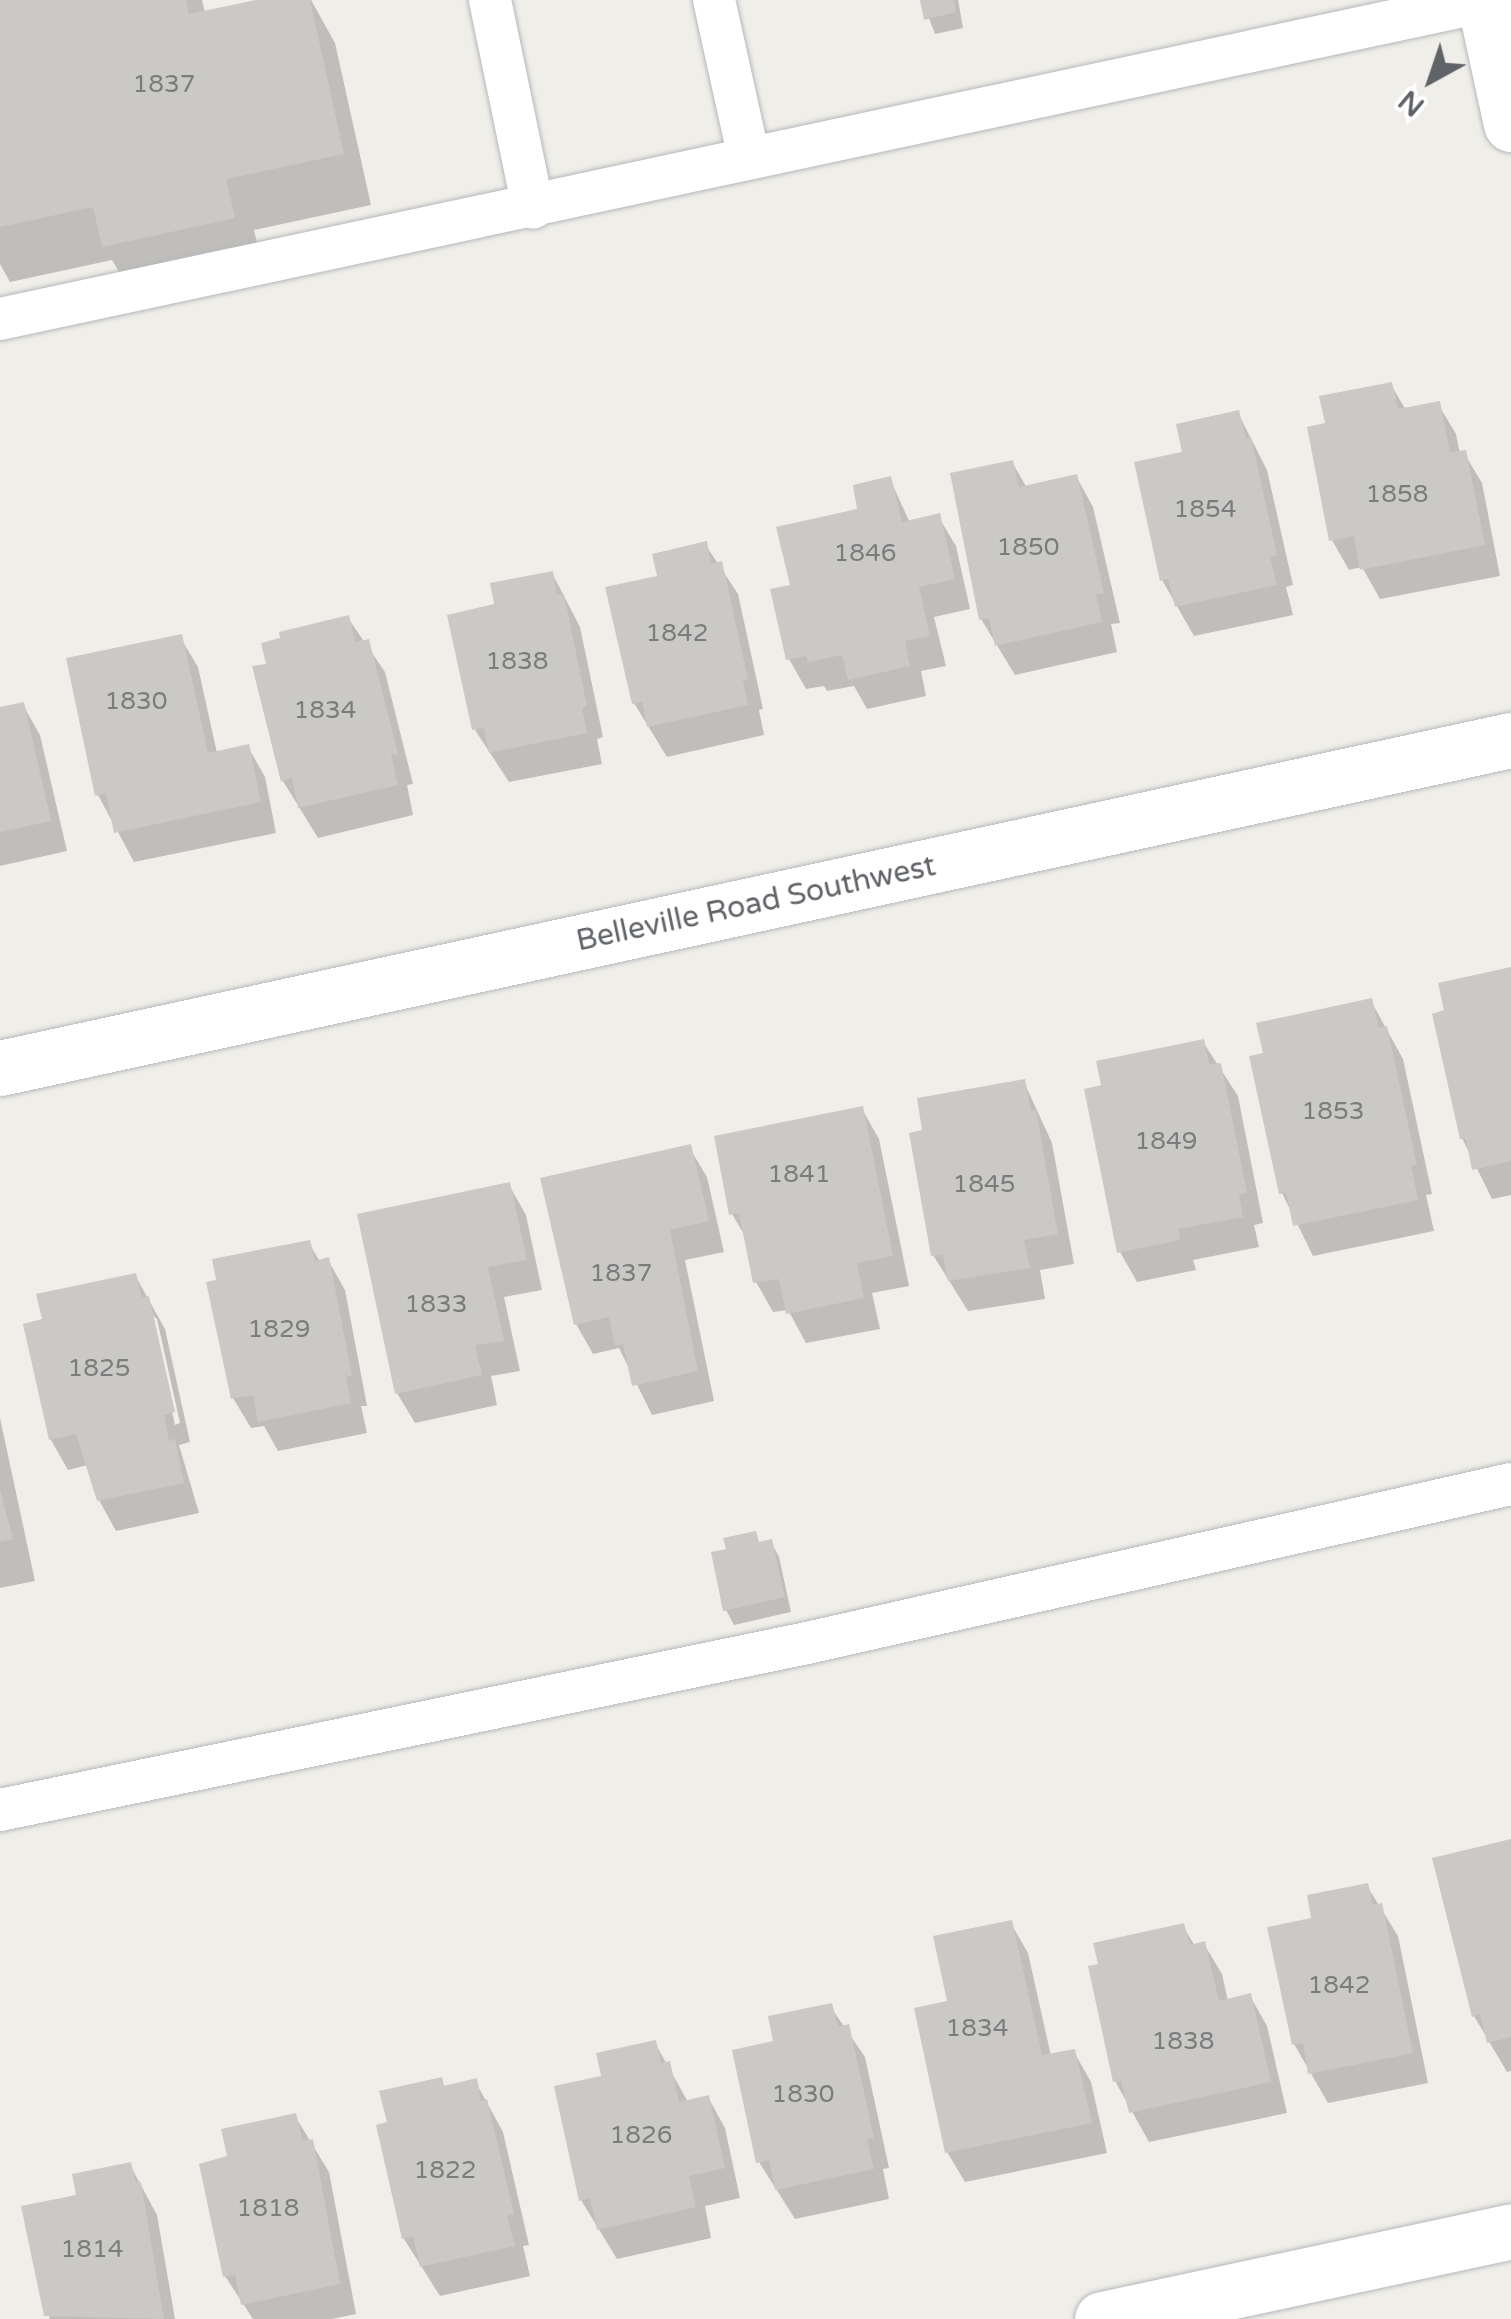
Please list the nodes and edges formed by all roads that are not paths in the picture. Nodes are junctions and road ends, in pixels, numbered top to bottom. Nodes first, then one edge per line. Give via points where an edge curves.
1 (490, 0) edge
2 (714, 0) edge
3 (1487, 0) edge
4 (1511, 124) edge
5 (749, 158) junction
6 (533, 208) junction
7 (0, 318) edge
8 (1511, 740) edge
9 (0, 1068) edge
10 (1511, 1484) edge
11 (0, 1810) edge
12 (1511, 2231) edge
13 (1102, 2319) edge

1 - 6 lane
2 - 5 lane
3 - 4 street
3 - 5 lane
5 - 6 lane
6 - 7 lane
8 - 9 street, Belleville Road Southwest
10 - 11 lane via 807,1643
12 - 13 street

